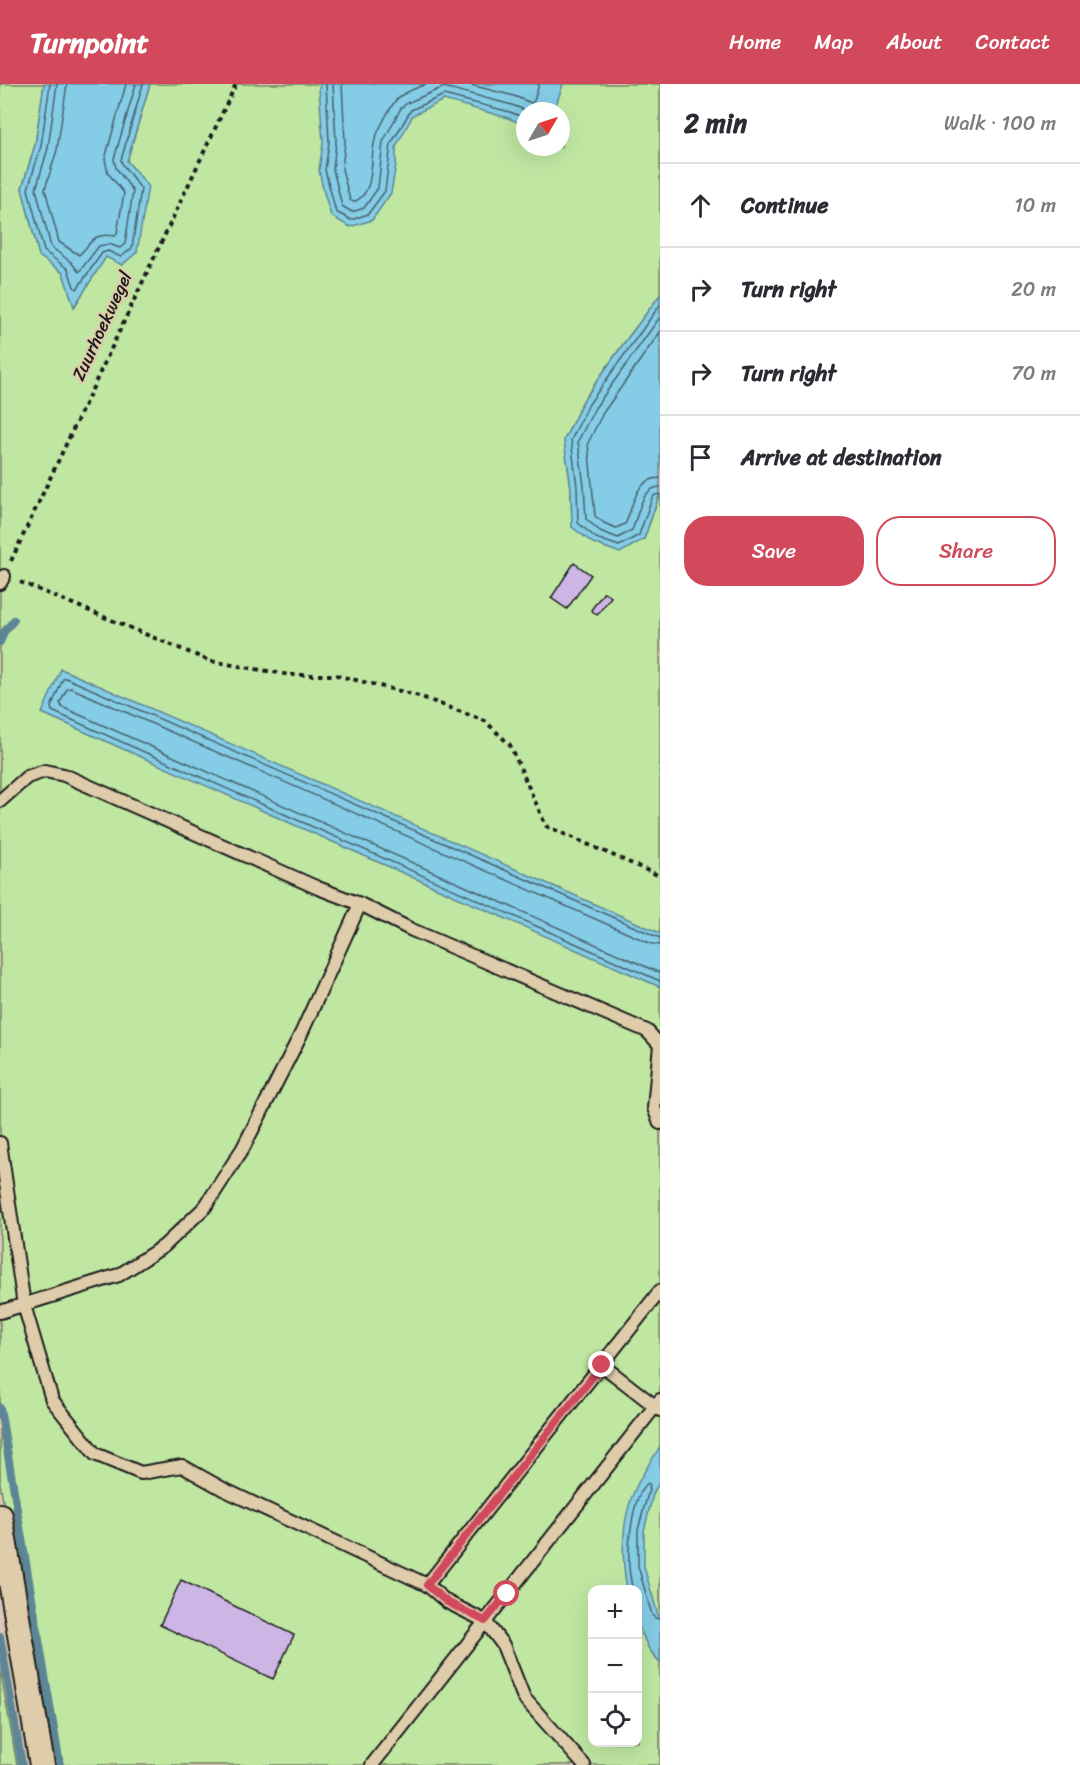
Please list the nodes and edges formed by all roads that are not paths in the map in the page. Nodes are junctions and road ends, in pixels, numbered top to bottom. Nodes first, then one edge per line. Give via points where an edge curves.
1 (0, 801) edge
2 (360, 904) junction
3 (660, 1123) edge
4 (0, 1143) edge
5 (660, 1291) edge
6 (24, 1305) junction
7 (0, 1312) edge
8 (602, 1365) junction
9 (658, 1406) edge
10 (0, 1516) edge
11 (427, 1585) junction
12 (485, 1621) junction
13 (42, 1765) edge
14 (372, 1765) edge
15 (584, 1765) edge

1 - 2 lane via 27,777 45,771 64,775
2 - 3 lane via 647,1031 660,1045 654,1108
2 - 6 lane via 301,1034 243,1148 205,1207 164,1246 119,1275
4 - 6 lane
5 - 8 lane
6 - 7 lane
6 - 11 lane via 52,1400 95,1454 141,1473 182,1466
8 - 9 lane
8 - 11 lane
9 - 12 lane
10 - 13 street
11 - 12 lane via 447,1602
12 - 14 lane
12 - 15 lane via 503,1645 524,1698

